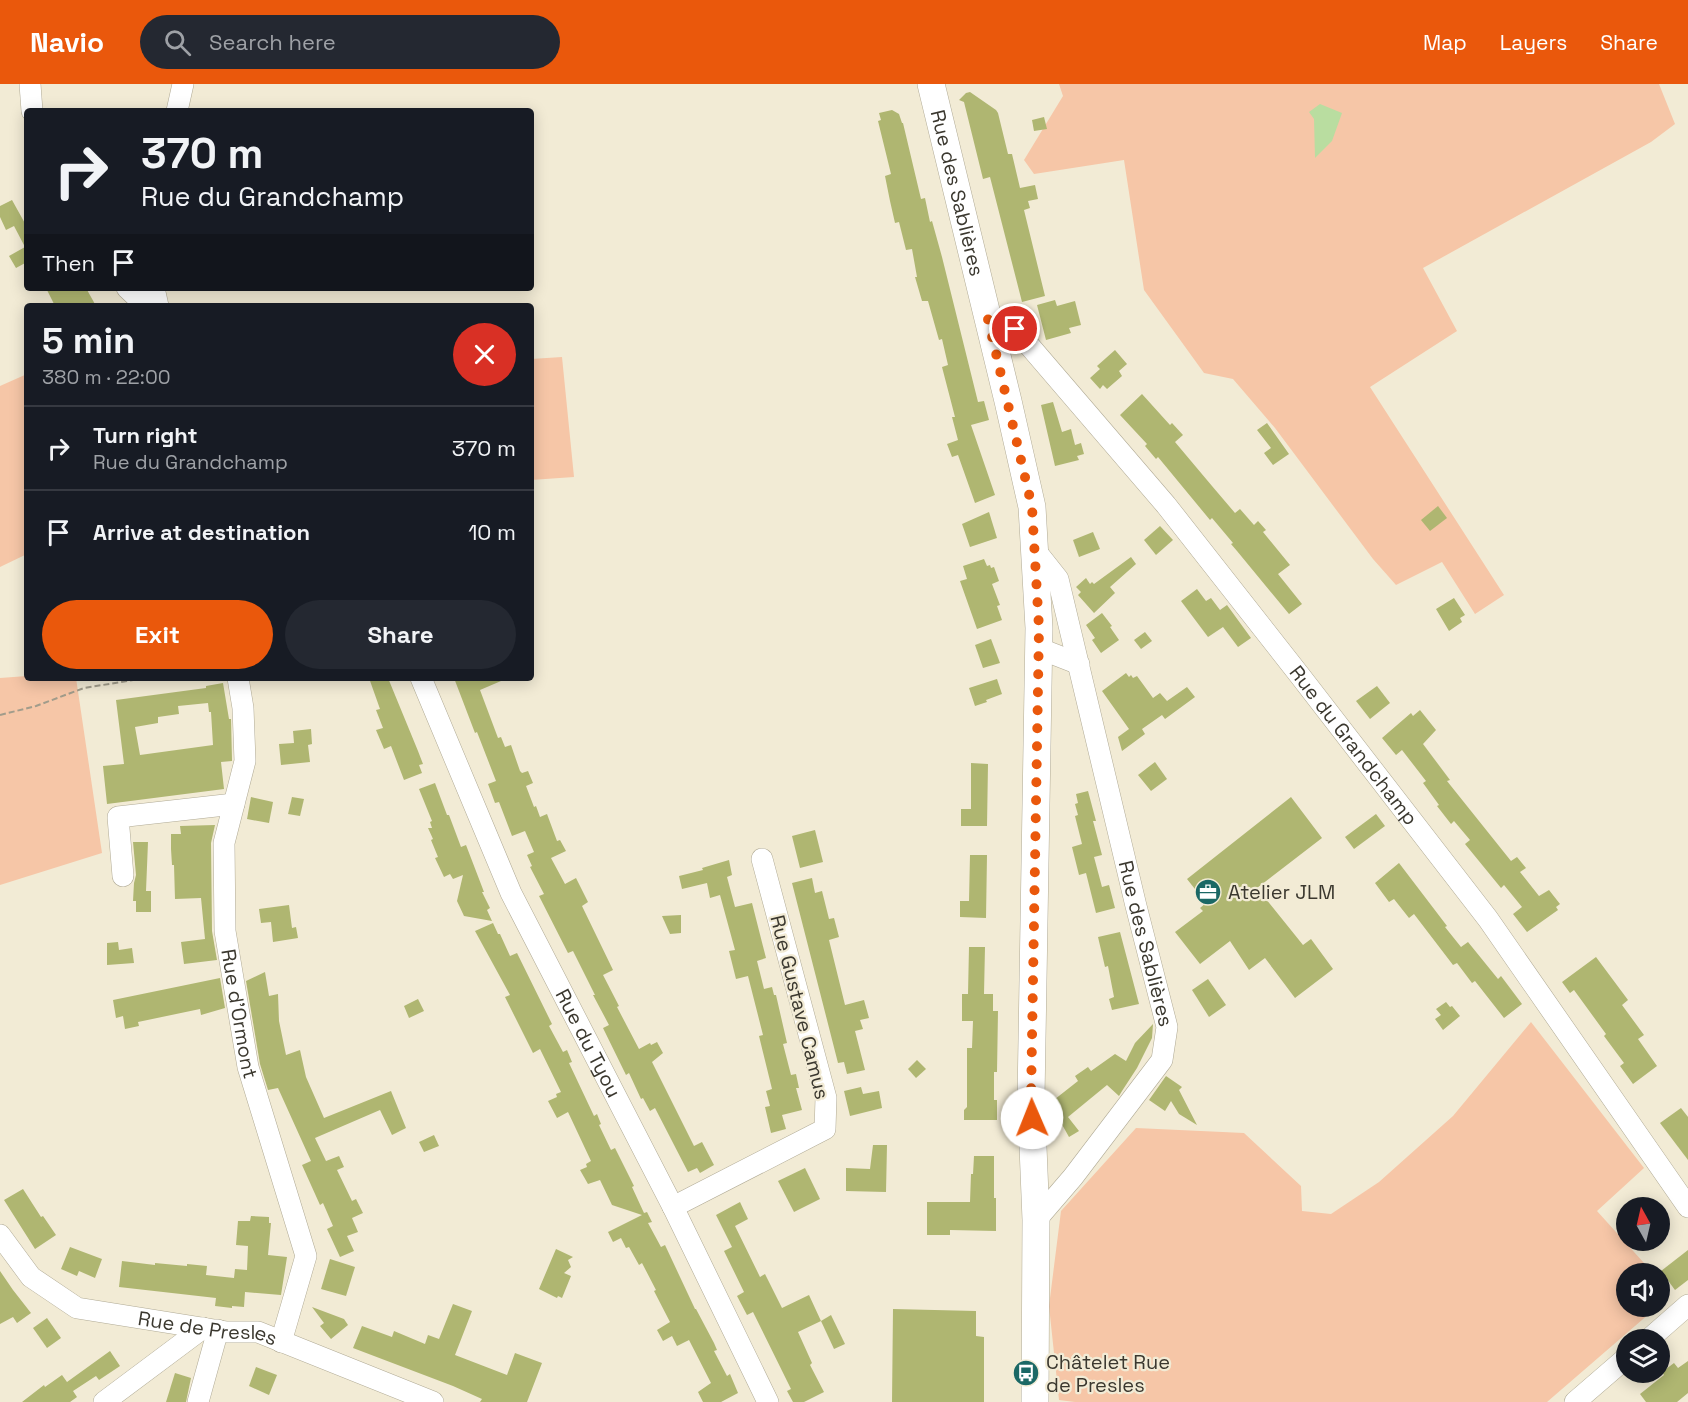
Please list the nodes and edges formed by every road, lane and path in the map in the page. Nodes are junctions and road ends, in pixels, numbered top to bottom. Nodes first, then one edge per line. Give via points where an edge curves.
1 (30, 84) edge
2 (183, 84) edge
3 (931, 84) edge
4 (32, 108) edge
5 (178, 108) edge
6 (130, 291) edge
7 (143, 303) edge
8 (987, 315) junction
9 (1035, 550) junction
10 (1038, 621) junction
11 (1070, 624) junction
12 (1038, 648) junction
13 (1079, 664) junction
14 (127, 681) edge
15 (238, 681) edge
16 (422, 681) edge
17 (0, 715) edge
18 (234, 804) junction
19 (762, 859) dead end
20 (123, 876) dead end
21 (1034, 1178) junction
22 (1064, 1187) junction
23 (673, 1207) junction
24 (1688, 1207) edge
25 (1036, 1220) junction
26 (0, 1235) edge
27 (1688, 1305) edge
28 (210, 1329) junction
29 (1661, 1329) edge
30 (281, 1342) junction
31 (1616, 1367) edge
32 (104, 1402) edge
33 (198, 1402) edge
34 (433, 1402) edge
35 (768, 1402) edge
36 (1035, 1402) edge
37 (1575, 1402) edge

1 - 4 street
2 - 5 street
3 - 8 main road, Rue des Sablières
6 - 7 street
8 - 9 main road, Rue des Sablières via 1032,507
8 - 24 street, Rue du Grandchamp via 1015,329 1166,505 1287,658 1488,919
9 - 10 main road, Rue des Sablières
9 - 11 street, Rue des Sablières via 1058,579
10 - 11 street
10 - 12 main road, Rue des Sablières
11 - 13 street, Rue des Sablières
12 - 13 street
12 - 21 main road, Rue des Sablières via 1031,1098
13 - 22 street, Rue des Sablières via 1167,1027 1162,1060
14 - 17 path via 84,688
15 - 18 street, Rue d'Ormont via 245,761
16 - 23 street, Rue du Tyou via 511,892
18 - 20 street via 118,817
18 - 30 street, Rue d'Ormont via 224,843 225,931 248,1067 306,1256
19 - 23 street, Rue Gustave Camus via 826,1098 825,1129
21 - 22 street
21 - 25 main road, Rue des Sablières
22 - 25 street, Rue des Sablières
23 - 35 street, Rue du Tyou
25 - 36 main road, Rue des Sablières
26 - 28 street, Rue de Presles via 31,1277 77,1308
27 - 29 street
28 - 30 street, Rue de Presles via 258,1332
28 - 32 street
28 - 33 street
30 - 34 street, Rue de Presles
31 - 37 street

